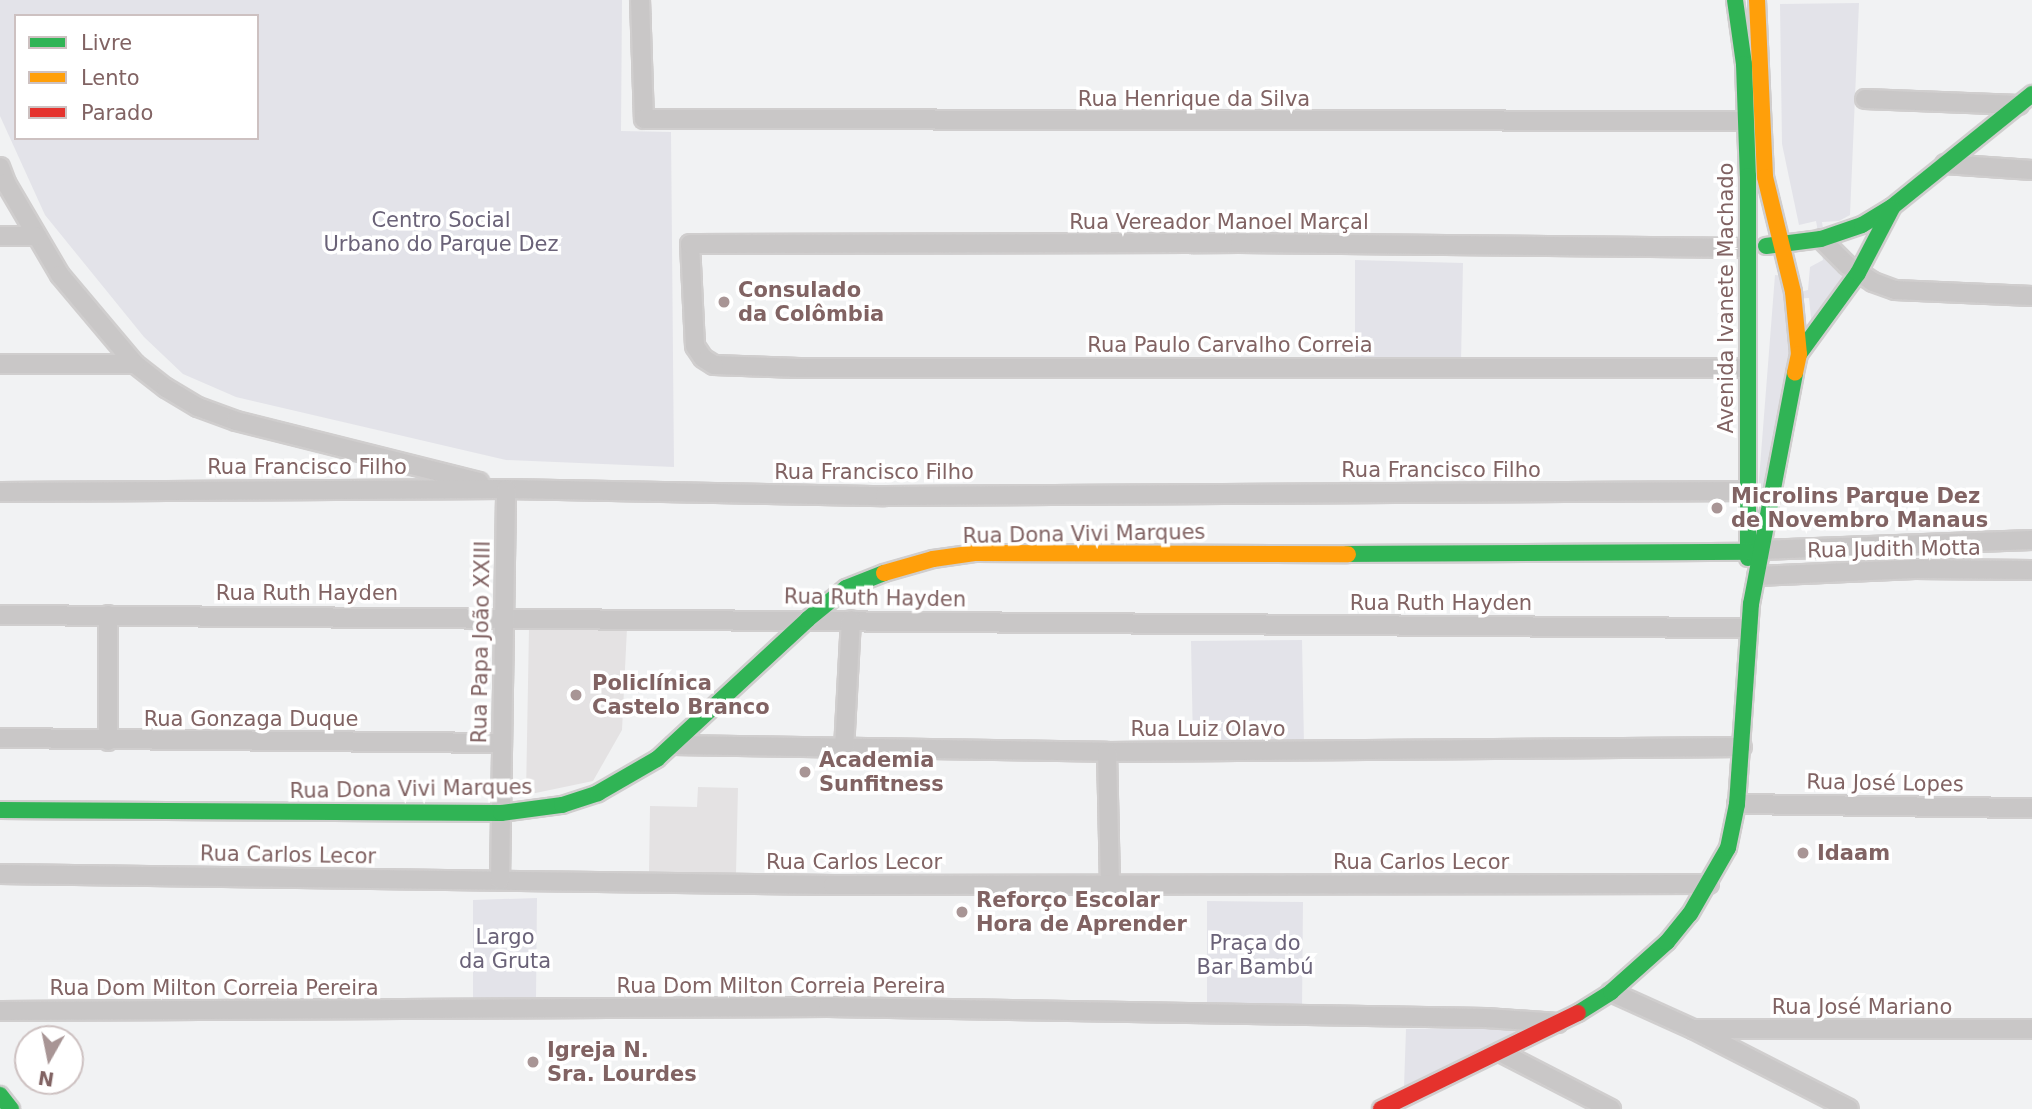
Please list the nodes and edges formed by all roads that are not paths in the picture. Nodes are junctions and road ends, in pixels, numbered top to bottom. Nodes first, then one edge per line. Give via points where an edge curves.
1 (640, 0) edge
2 (1735, 0) edge
3 (1757, 0) edge
4 (1866, 99) dead end
5 (2025, 100) edge
6 (1744, 121) junction
7 (1945, 164) junction
8 (0, 167) edge
9 (2032, 170) edge
10 (1892, 207) junction
11 (0, 236) edge
12 (35, 236) junction
13 (1821, 239) junction
14 (1782, 245) junction
15 (1748, 248) junction
16 (1858, 273) junction
17 (2032, 296) edge
18 (1799, 354) junction
19 (0, 364) edge
20 (135, 364) junction
21 (713, 365) joint
22 (1747, 368) junction
23 (1765, 423) junction
24 (506, 489) junction
25 (1748, 491) junction
26 (0, 492) edge
27 (2032, 540) edge
28 (1754, 551) junction
29 (2032, 570) edge
30 (1757, 576) junction
31 (1752, 596) junction
32 (0, 615) edge
33 (107, 615) junction
34 (504, 616) junction
35 (808, 619) junction
36 (851, 620) junction
37 (1748, 628) junction
38 (0, 738) edge
39 (108, 741) junction
40 (502, 743) junction
41 (674, 745) junction
42 (1742, 747) junction
43 (844, 749) junction
44 (1107, 752) junction
45 (1737, 804) junction
46 (2032, 808) edge
47 (0, 810) edge
48 (501, 813) junction
49 (0, 874) edge
50 (500, 880) junction
51 (1110, 884) junction
52 (1709, 884) junction
53 (1611, 992) junction
54 (0, 1012) edge
55 (1561, 1023) junction
56 (1693, 1029) junction
57 (2032, 1029) edge
58 (1500, 1052) junction
59 (0, 1096) edge
60 (11, 1109) edge
61 (1381, 1109) edge
62 (1611, 1109) edge
63 (1849, 1109) edge

1 - 6 street, Rua Henrique da Silva via 644,119
2 - 6 street, Avenida Ivanete Machado via 1744,64
3 - 14 street, Avenida Ivanete Machado via 1762,149
4 - 5 street
5 - 7 street
6 - 15 street, Avenida Ivanete Machado
7 - 9 street
7 - 10 street
8 - 12 street
10 - 13 street via 1843,233
10 - 16 street
11 - 12 street
12 - 20 street via 60,275
13 - 14 street
13 - 16 street
14 - 15 street
14 - 18 street, Avenida Ivanete Machado via 1793,292
15 - 21 street, Rua Vereador Manoel Marçal via 690,244 695,346
15 - 22 street, Avenida Ivanete Machado
16 - 17 street via 1895,290
16 - 18 street
18 - 23 street, Avenida Ivanete Machado
19 - 20 street
20 - 24 street via 198,407 236,421
21 - 22 street, Rua Paulo Carvalho Correia
22 - 23 street, Avenida Ivanete Machado
23 - 25 street, Avenida Ivanete Machado
23 - 28 street, Avenida Ivanete Machado
24 - 25 street, Rua Francisco Filho via 806,495
24 - 26 street, Rua Francisco Filho
24 - 34 street, Rua Papa João XXIII
25 - 28 street, Avenida Ivanete Machado
27 - 28 street, Rua Judith Motta
28 - 30 street, Avenida Ivanete Machado
28 - 31 street, Avenida Ivanete Machado
28 - 35 street, Rua Dona Vivi Marques via 1576,555 975,553 898,568 846,588
29 - 30 street, Rua Judith Motta via 1915,569
30 - 31 street, Avenida Ivanete Machado
31 - 37 street, Avenida Ivanete Machado
32 - 33 street, Rua Ruth Hayden
33 - 34 street, Rua Ruth Hayden
33 - 39 street
34 - 35 street, Rua Ruth Hayden
34 - 40 street, Rua Papa João XXIII
35 - 36 street, Rua Ruth Hayden
35 - 41 street, Rua Dona Vivi Marques
36 - 37 street, Rua Ruth Hayden
36 - 43 street
37 - 42 street, Avenida Ivanete Machado
38 - 39 street, Rua Gonzaga Duque
39 - 40 street, Rua Gonzaga Duque
40 - 48 street, Rua Papa João XXIII
41 - 43 street, Rua Luiz Olavo
41 - 48 street, Rua Dona Vivi Marques via 598,793 562,805
42 - 44 street, Rua Luiz Olavo
42 - 45 street, Avenida Ivanete Machado
43 - 44 street, Rua Luiz Olavo
44 - 51 street
45 - 46 street, Rua José Lopes
45 - 52 street, Avenida Ivanete Machado via 1728,848
47 - 48 street, Rua Dona Vivi Marques
48 - 50 street, Rua Papa João XXIII
49 - 50 street, Rua Carlos Lecor
50 - 51 street, Rua Carlos Lecor
51 - 52 street, Rua Carlos Lecor
52 - 53 street, Avenida Ivanete Machado via 1667,942
53 - 55 street, Avenida Ivanete Machado
53 - 56 street
54 - 55 street, Rua Dom Milton Correia Pereira via 828,1007
55 - 58 street, Avenida Ivanete Machado
56 - 57 street, Rua José Mariano
56 - 63 street
58 - 61 street, Avenida Ivanete Machado
58 - 62 street
59 - 60 street

